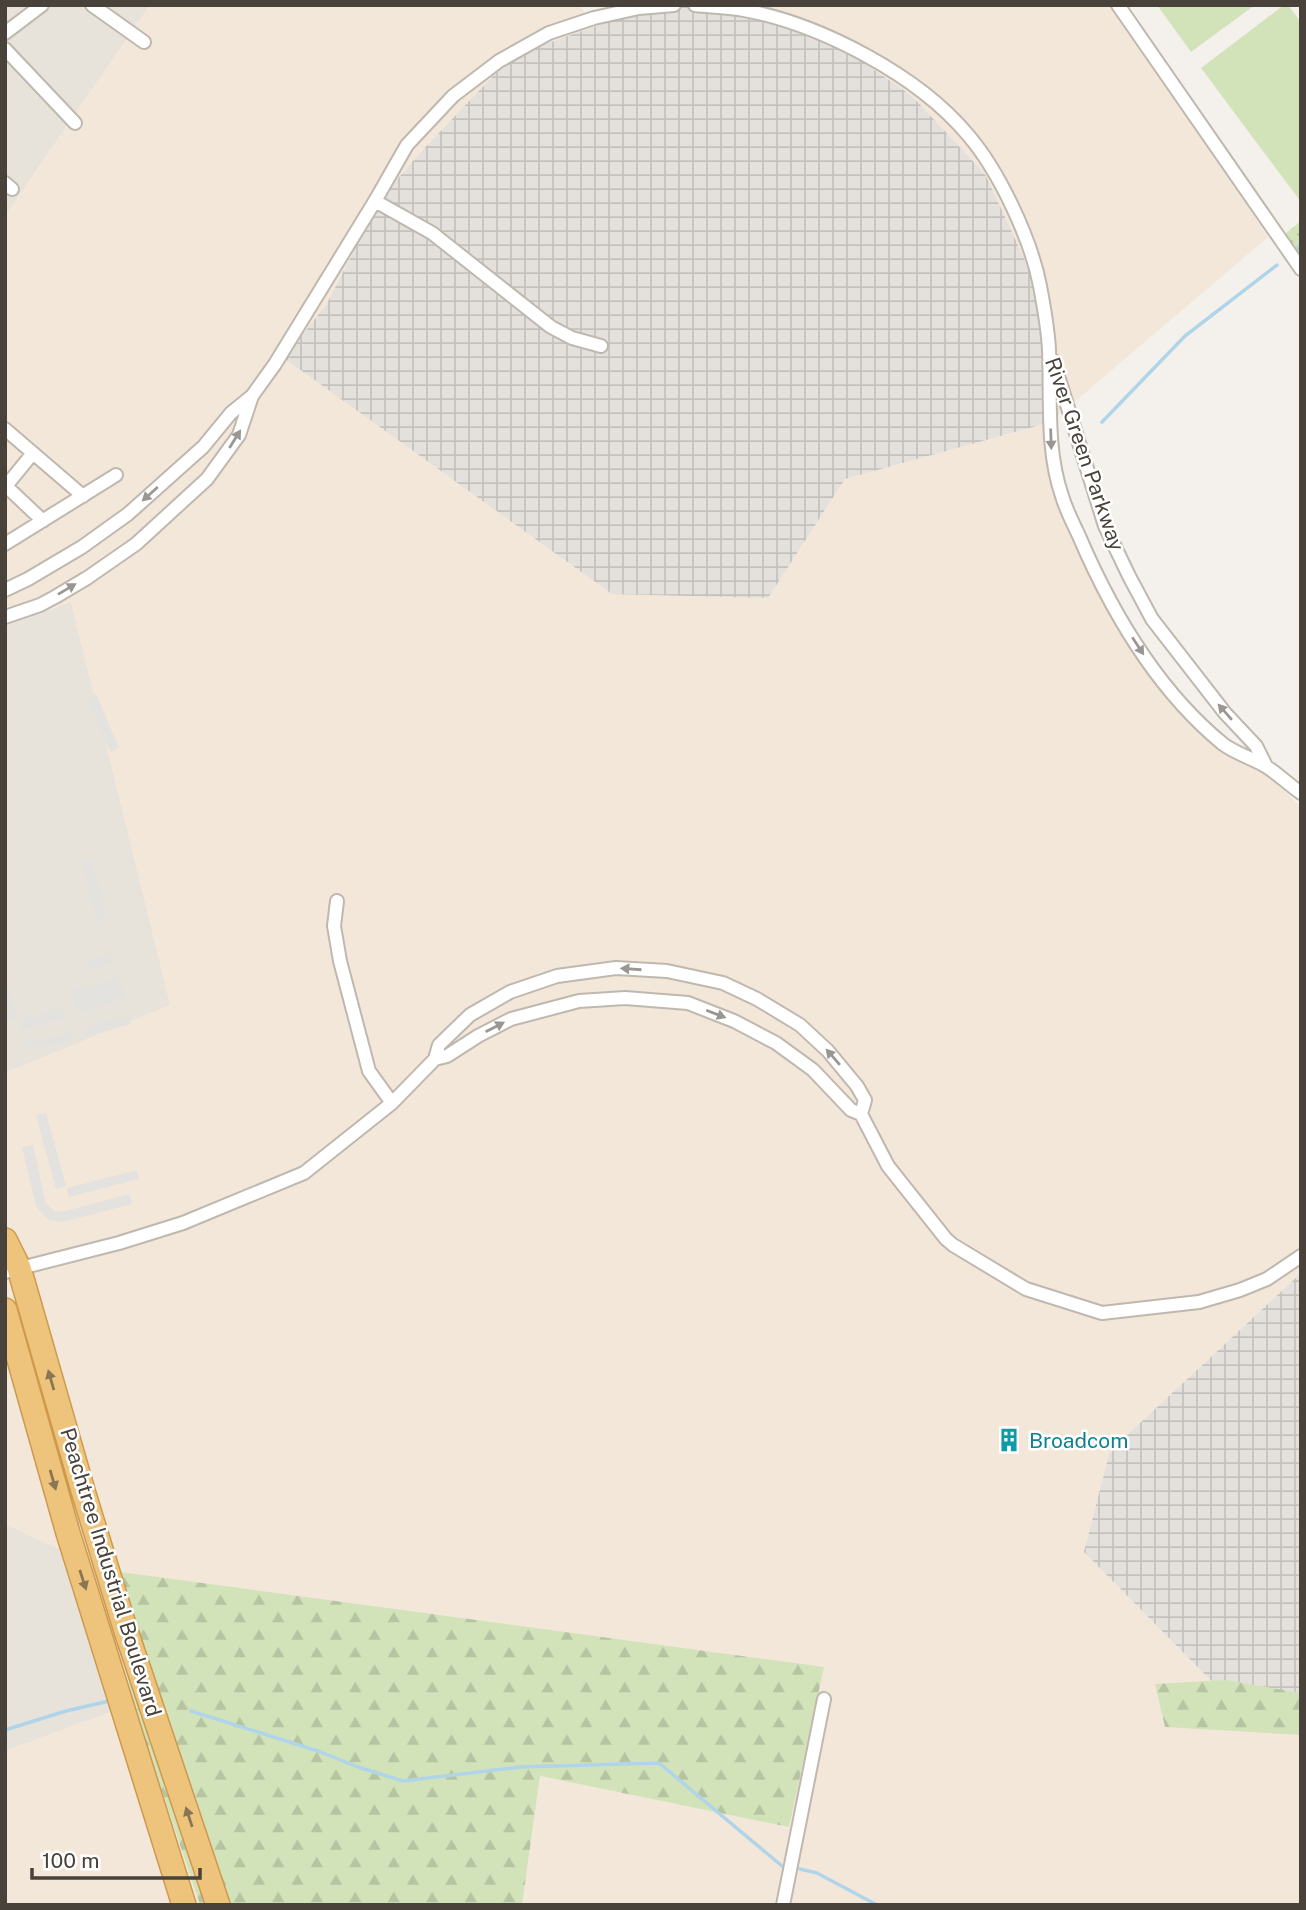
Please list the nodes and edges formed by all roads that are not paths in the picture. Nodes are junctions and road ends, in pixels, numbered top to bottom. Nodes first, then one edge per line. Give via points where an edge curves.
1 (42, 5) edge
2 (92, 5) edge
3 (674, 5) edge
4 (695, 5) edge
5 (1118, 5) edge
6 (5, 33) edge
7 (144, 42) dead end
8 (5, 49) edge
9 (75, 123) dead end
10 (375, 201) junction
11 (1301, 269) edge
12 (601, 346) dead end
13 (1049, 346) junction
14 (252, 396) junction
15 (5, 429) edge
16 (33, 453) junction
17 (116, 475) dead end
18 (6, 486) edge
19 (83, 496) junction
20 (43, 521) junction
21 (5, 544) edge
22 (5, 590) edge
23 (5, 617) edge
24 (1266, 766) junction
25 (1301, 793) edge
26 (337, 901) dead end
27 (435, 1059) junction
28 (392, 1103) junction
29 (861, 1114) junction
30 (5, 1240) edge
31 (1301, 1256) edge
32 (12, 1270) edge
33 (5, 1310) edge
34 (824, 1699) dead end
35 (184, 1905) edge
36 (218, 1905) edge
37 (783, 1905) edge

1 - 6 street
2 - 7 street
3 - 10 street via 594,18 549,33 499,61 453,96 407,145
4 - 13 street, River Green Parkway via 744,10 809,28 880,64 934,101 969,135 999,180 1021,226 1040,283
5 - 11 street
8 - 9 street
10 - 12 street via 432,233 551,327
10 - 14 street
24 -> 13 street, River Green Parkway via 1256,746 1152,619 1129,576 1105,526
13 -> 24 street, River Green Parkway via 1052,460 1062,496 1108,600 1158,677 1191,712 1225,746
14 -> 22 street via 128,514
23 -> 14 street via 55,597 136,544 207,479 239,435
15 - 16 street
16 - 18 street
16 - 19 street
17 - 19 street
18 - 20 street
19 - 20 street
20 - 21 street
24 - 25 street, River Green Parkway
26 - 28 street via 334,926 340,961 369,1071
27 - 28 street
27 -> 29 street via 511,1019 579,1002 625,998 688,1003 776,1043
29 -> 27 street via 865,1100 857,1086 800,1025 723,983 667,971 604,969 557,976 510,992 470,1015 439,1045
28 - 32 street via 304,1173 183,1223
29 - 31 street via 888,1166 946,1239 1038,1293 1102,1313 1199,1302 1268,1279
30 - 32 highway, Peachtree Industrial Boulevard
36 -> 32 highway, Peachtree Industrial Boulevard
33 -> 35 highway, Peachtree Industrial Boulevard via 68,1533
34 - 37 street

